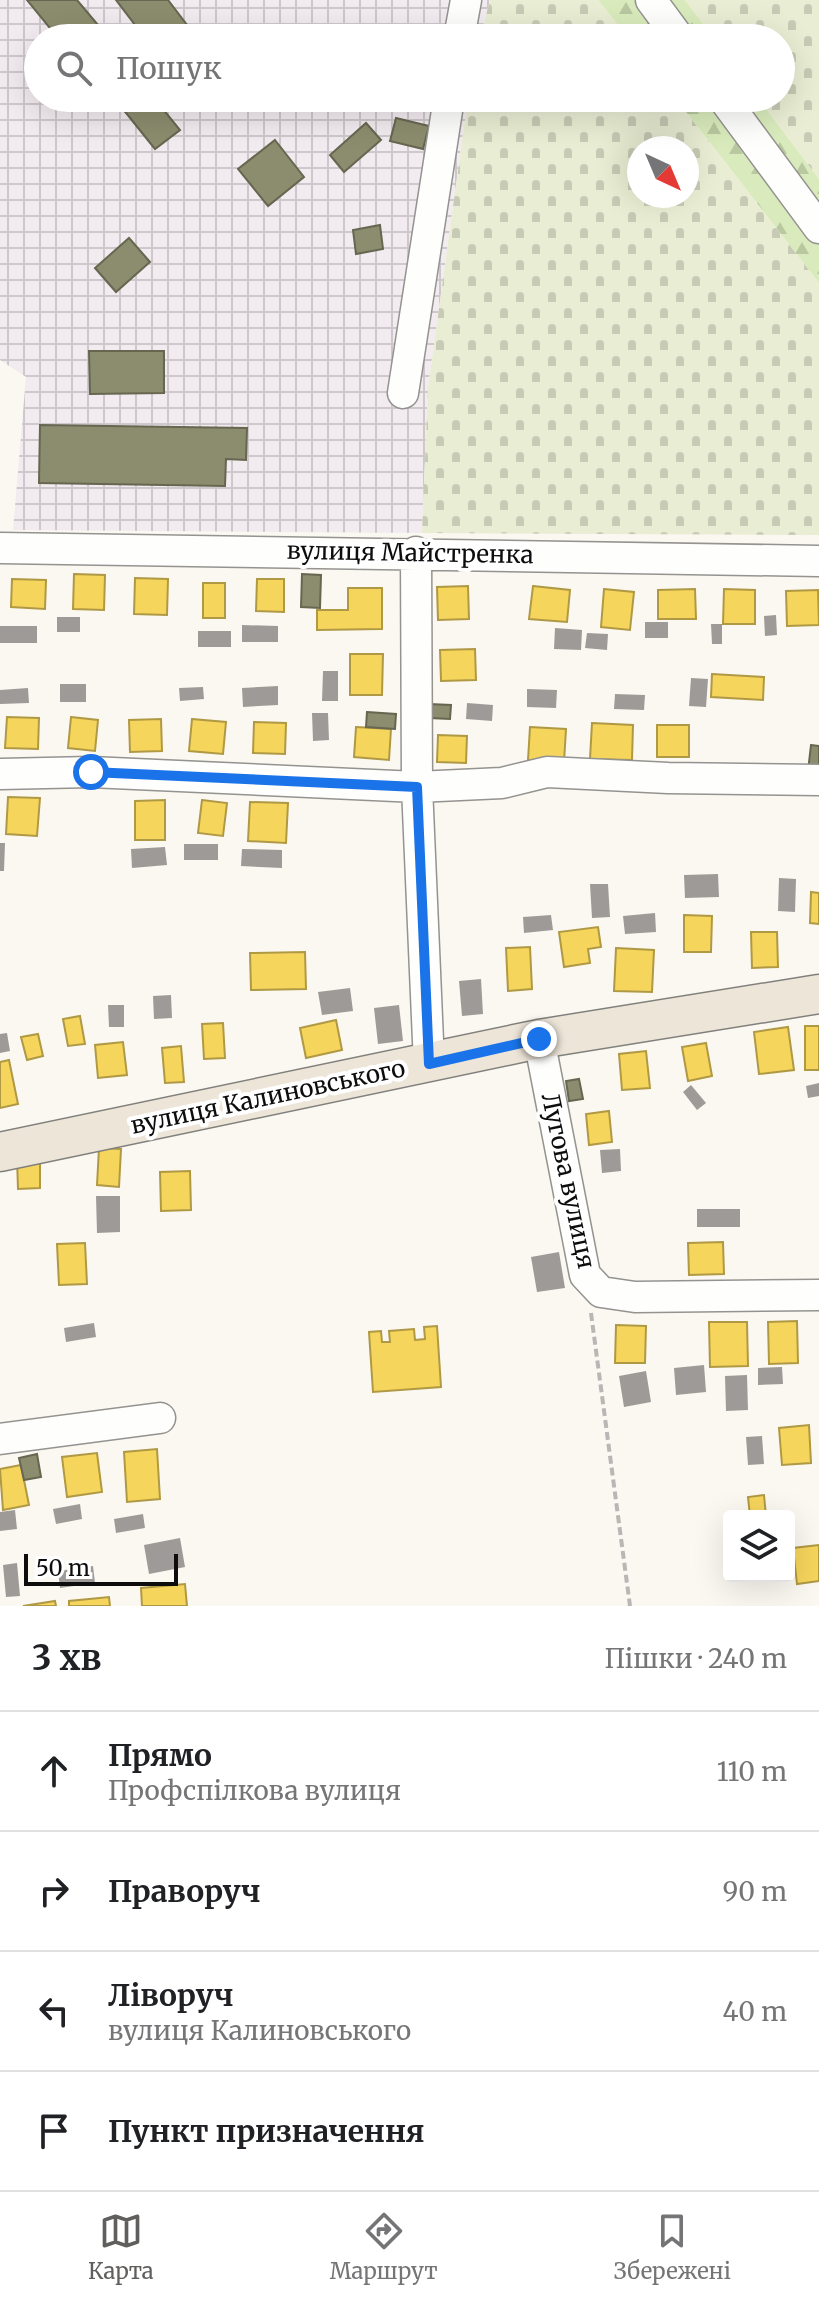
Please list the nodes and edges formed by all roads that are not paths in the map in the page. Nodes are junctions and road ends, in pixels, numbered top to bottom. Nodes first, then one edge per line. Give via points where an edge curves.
1 (466, 0) edge
2 (651, 0) edge
3 (462, 24) edge
4 (669, 24) edge
5 (447, 112) edge
6 (733, 112) edge
7 (819, 228) edge
8 (403, 393) dead end
9 (0, 548) edge
10 (416, 552) junction
11 (819, 561) edge
12 (0, 774) edge
13 (819, 780) edge
14 (417, 787) junction
15 (819, 994) edge
16 (539, 1039) junction
17 (429, 1064) junction
18 (0, 1152) edge
19 (819, 1295) edge
20 (160, 1418) dead end
21 (0, 1439) edge

1 - 3 street
2 - 4 street
5 - 8 street
6 - 7 street
9 - 10 street, вулиця Майстренка
10 - 11 street, вулиця Майстренка
10 - 14 street
12 - 14 street via 91,772
13 - 14 street via 547,772 502,783
14 - 17 street
15 - 16 main road, вулиця Калиновського
16 - 17 main road, вулиця Калиновського
16 - 19 street, Лугова вулиця via 585,1275 601,1292 635,1297
17 - 18 main road, вулиця Калиновського
20 - 21 street

